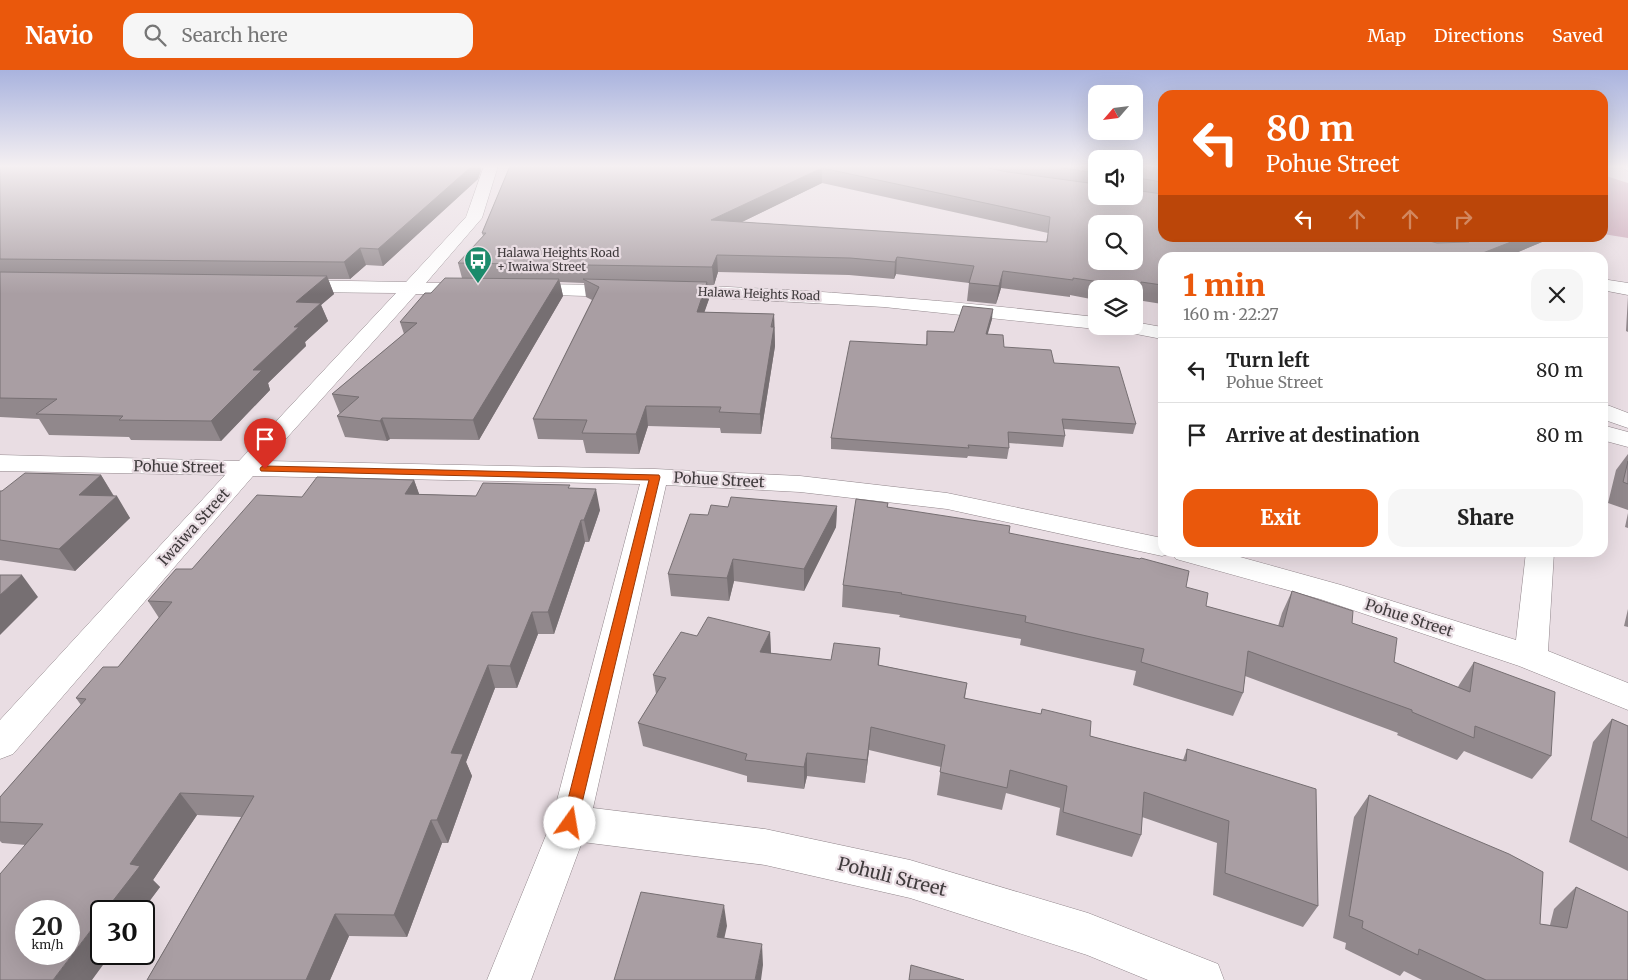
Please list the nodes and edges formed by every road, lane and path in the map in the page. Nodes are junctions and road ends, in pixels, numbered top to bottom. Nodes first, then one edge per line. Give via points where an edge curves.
1 (477, 208) edge
2 (1608, 285) edge
3 (276, 286) edge
4 (412, 288) junction
5 (490, 289) edge
6 (509, 289) edge
7 (1628, 289) edge
8 (636, 291) edge
9 (655, 291) edge
10 (1088, 322) edge
11 (1143, 330) edge
12 (1158, 332) edge
13 (1608, 412) edge
14 (1628, 420) edge
15 (1608, 428) edge
16 (1628, 433) edge
17 (1608, 434) edge
18 (1628, 440) edge
19 (0, 463) edge
20 (246, 468) junction
21 (655, 477) junction
22 (1158, 546) edge
23 (1204, 557) edge
24 (1540, 557) edge
25 (1530, 657) junction
26 (1628, 696) edge
27 (0, 744) edge
28 (570, 823) junction
29 (509, 980) edge
30 (1202, 980) edge

1 - 4 street, Iwaiwa Street via 474,218
2 - 7 street
3 - 4 street
4 - 5 street
4 - 20 street, Iwaiwa Street
6 - 8 street
9 - 10 street, Halawa Heights Road via 832,297 972,308
11 - 12 street
13 - 14 street
15 - 16 street
17 - 18 street
19 - 20 street, Pohue Street
20 - 21 street, Pohue Street
20 - 27 street, Iwaiwa Street
21 - 22 street, Pohue Street via 800,484 947,501
21 - 28 street
23 - 25 street, Pohue Street via 1330,592
24 - 25 street
25 - 26 street, Pohue Street
28 - 29 street
28 - 30 street, Pohuli Street via 765,847 910,879 1088,934

